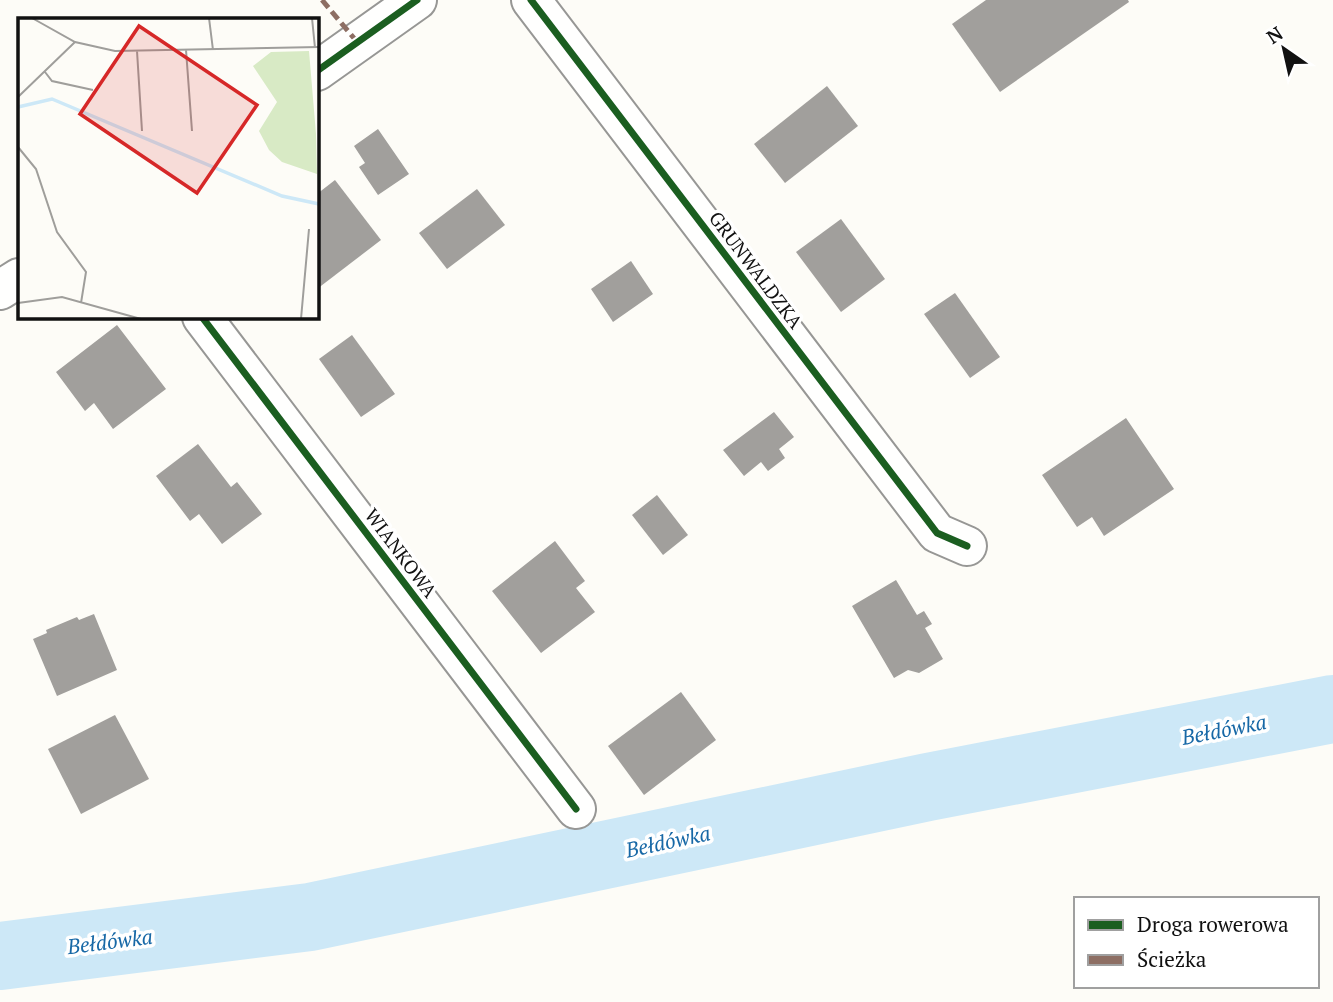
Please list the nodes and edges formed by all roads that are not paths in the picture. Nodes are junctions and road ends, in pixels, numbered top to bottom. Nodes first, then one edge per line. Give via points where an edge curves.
1 (417, 0) edge
2 (531, 0) edge
3 (318, 70) edge
4 (18, 279) edge
5 (0, 290) edge
6 (203, 318) edge
7 (967, 546) dead end
8 (576, 809) dead end

1 - 3 street
2 - 7 street, GRUNWALDZKA via 937,533
4 - 5 street
6 - 8 street, WIANKOWA

